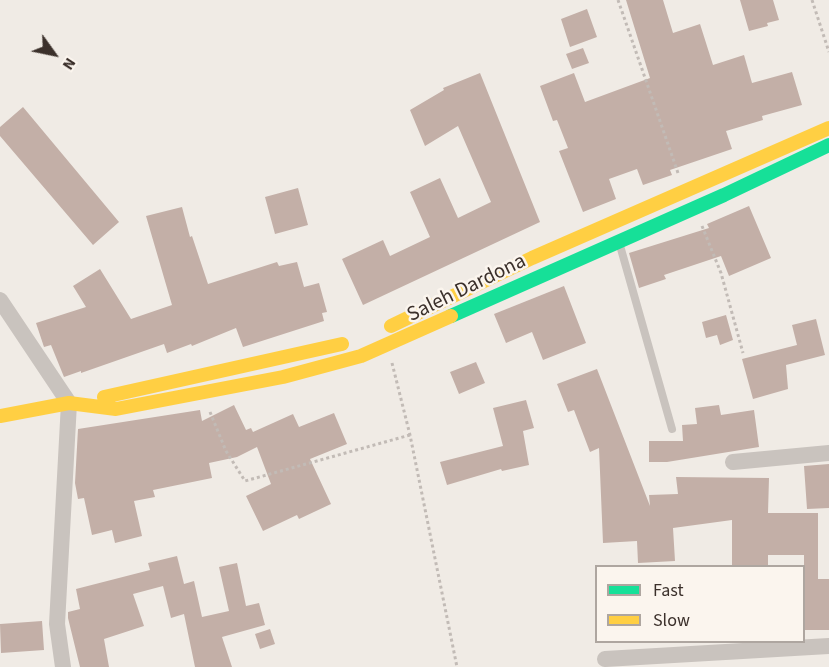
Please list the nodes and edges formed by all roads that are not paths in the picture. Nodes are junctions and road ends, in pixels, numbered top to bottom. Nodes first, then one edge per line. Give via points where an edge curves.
1 (829, 128) edge
2 (829, 145) edge
3 (619, 242) junction
4 (0, 300) edge
5 (376, 333) dead end
6 (358, 340) dead end
7 (69, 403) junction
8 (91, 404) junction
9 (0, 416) edge
10 (672, 429) dead end
11 (829, 453) edge
12 (733, 462) dead end
13 (829, 646) edge
14 (604, 659) dead end
15 (63, 667) edge

1 - 5 street, Saleh Dardona via 532,258
2 - 3 street, Saleh Dardona
3 - 8 street, Saleh Dardona via 361,356 283,377 116,409
3 - 10 lane
4 - 7 street
6 - 8 street, Saleh Dardona via 111,394
7 - 8 street, Saleh Dardona
7 - 9 street, Saleh Dardona
7 - 15 street via 57,624
11 - 12 street
13 - 14 street

